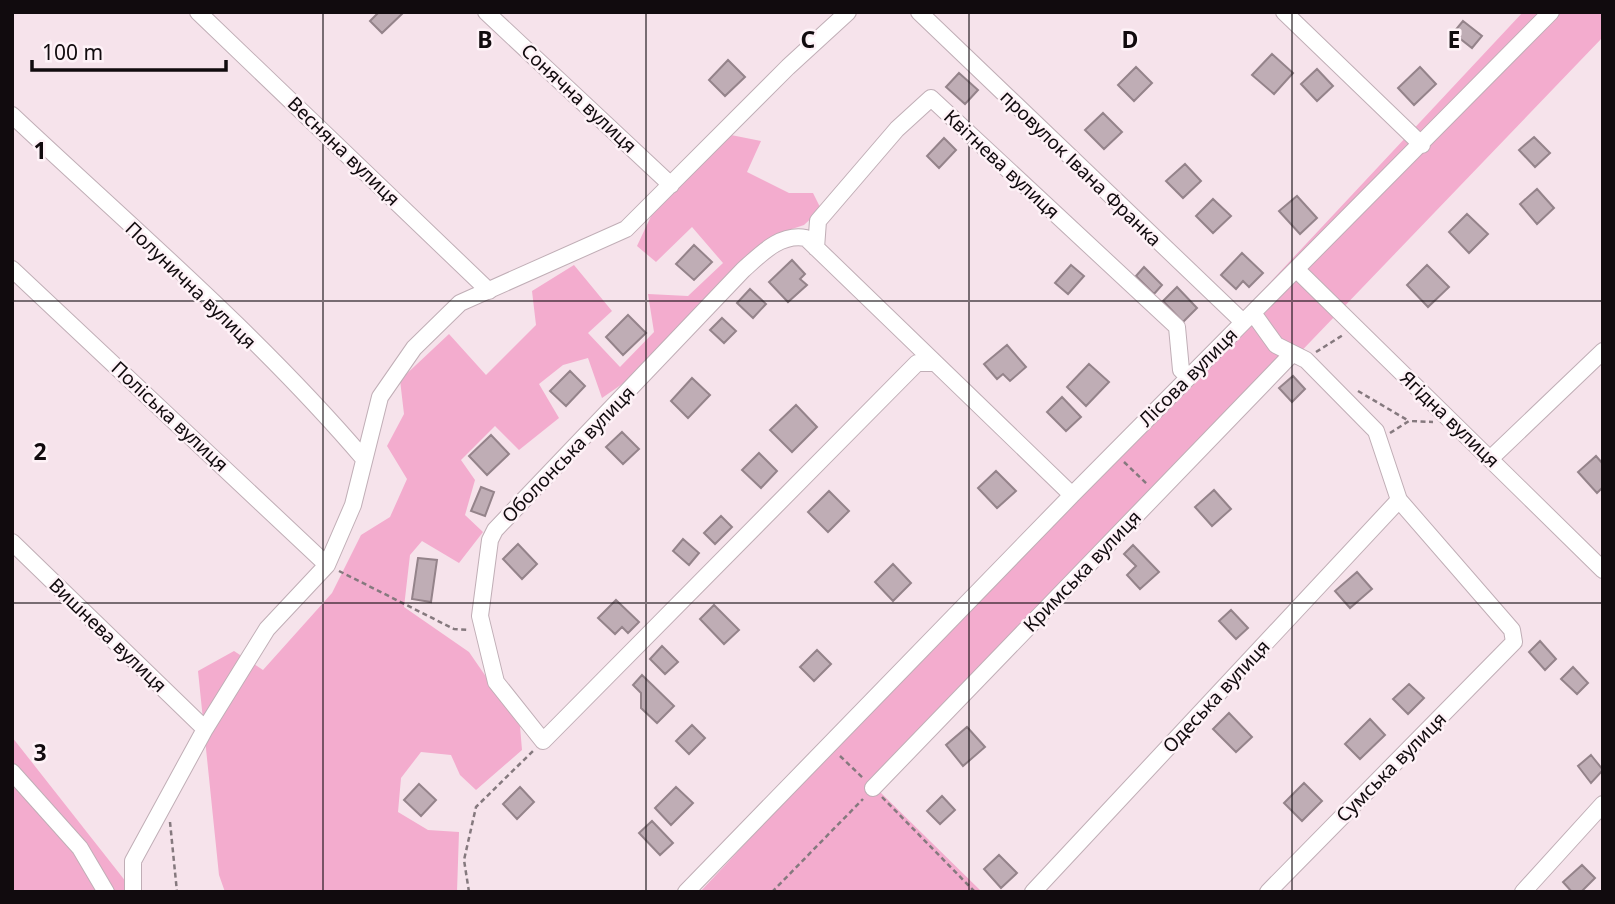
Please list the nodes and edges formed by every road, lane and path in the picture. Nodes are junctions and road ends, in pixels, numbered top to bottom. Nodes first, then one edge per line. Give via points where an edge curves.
1 (198, 12) edge
2 (486, 12) edge
3 (848, 12) edge
4 (919, 12) edge
5 (1284, 12) edge
6 (1551, 12) edge
7 (12, 115) edge
8 (1422, 145) junction
9 (671, 185) junction
10 (816, 248) junction
11 (12, 269) edge
12 (1296, 269) junction
13 (489, 291) junction
14 (1248, 317) junction
15 (1357, 328) junction
16 (1603, 351) edge
17 (1298, 357) junction
18 (934, 363) junction
19 (1189, 376) junction
20 (1453, 423) junction
21 (1380, 440) junction
22 (1114, 452) junction
23 (364, 459) junction
24 (1490, 459) junction
25 (1157, 494) junction
26 (1072, 495) junction
27 (1399, 500) junction
28 (12, 542) edge
29 (327, 565) junction
30 (1603, 570) edge
31 (483, 630) junction
32 (205, 729) junction
33 (542, 741) junction
34 (827, 744) junction
35 (12, 772) edge
36 (873, 788) junction
37 (167, 798) junction
38 (1603, 804) edge
39 (106, 892) edge
40 (133, 892) edge
41 (177, 892) edge
42 (469, 892) edge
43 (685, 892) edge
44 (772, 892) edge
45 (975, 892) edge
46 (1033, 892) edge
47 (1268, 892) edge
48 (1523, 892) edge

1 - 13 street, Весняна вулиця
2 - 9 street, Сонячна вулиця
3 - 9 street
4 - 14 street, провулок Івана Франка
5 - 8 street
6 - 8 street, Лісова вулиця
7 - 23 street, Полунична вулиця via 228,319 331,420
8 - 12 street, Лісова вулиця
9 - 13 street via 626,229
10 - 18 street, Оболонська вулиця
10 - 19 street, Квітнева вулиця via 818,221 897,129 931,98 1177,327 1181,370
10 - 31 street, Оболонська вулиця via 796,236 765,251 495,530 488,548 480,616
11 - 29 street, Поліська вулиця
12 - 14 street, Лісова вулиця
12 - 15 street, Ягідна вулиця
13 - 23 street via 460,303 414,348 380,397
14 - 17 street, провулок Івана Франка via 1276,345
14 - 19 street, Лісова вулиця
15 - 17 path
15 - 20 street, Ягідна вулиця
16 - 24 street
17 - 21 street, провулок Івана Франка via 1376,430
17 - 25 street, Кримська вулиця
18 - 26 street, Оболонська вулиця
18 - 33 street via 916,363
19 - 22 street, Лісова вулиця
20 - 21 path via 1409,421
20 - 24 street, Ягідна вулиця
21 - 27 street
22 - 25 path
22 - 26 street, Лісова вулиця
23 - 29 street via 353,505
24 - 30 street, Ягідна вулиця
25 - 36 street, Кримська вулиця
26 - 34 street, Лісова вулиця
27 - 46 street, Одеська вулиця
27 - 47 street, Сумська вулиця via 1512,630 1514,642
28 - 32 street, Вишнева вулиця
29 - 31 path via 454,629
29 - 32 street via 267,629
31 - 33 street, Оболонська вулиця via 496,682
32 - 37 street
33 - 42 path via 476,807 464,860
34 - 36 path
34 - 43 street, Лісова вулиця
35 - 39 street via 80,848
36 - 44 path
36 - 45 path
37 - 40 street via 133,862
37 - 41 path
38 - 48 street

